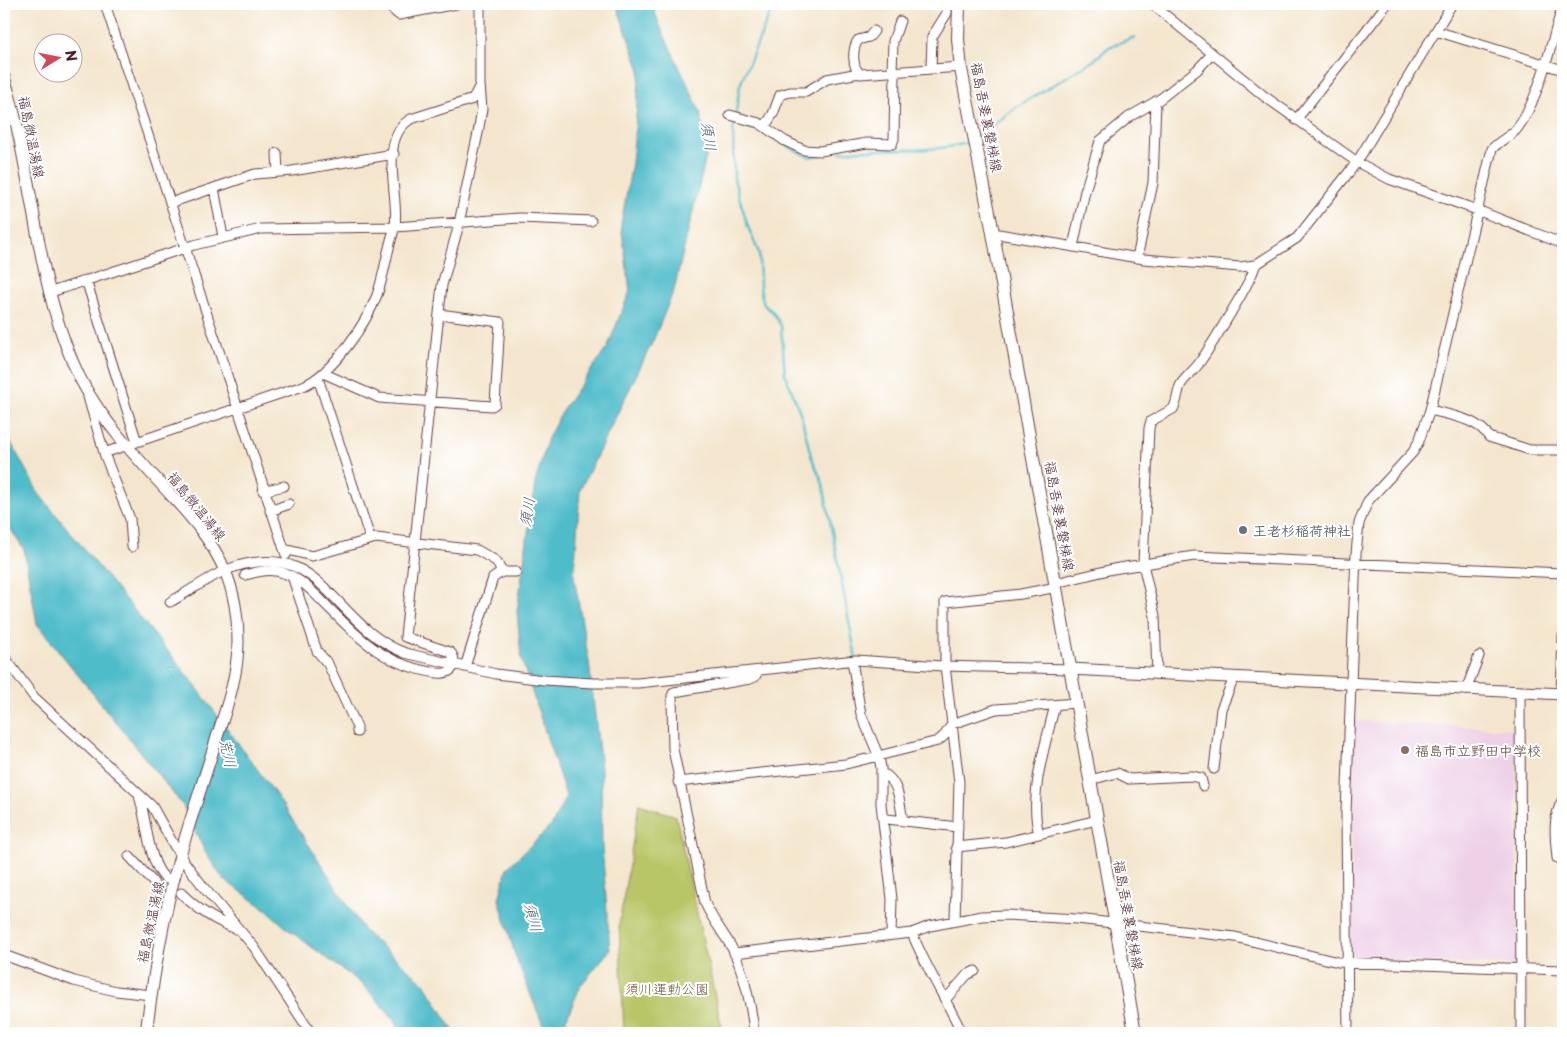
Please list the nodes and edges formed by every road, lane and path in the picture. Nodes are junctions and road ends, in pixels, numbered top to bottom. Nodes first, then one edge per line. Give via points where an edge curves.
1 (105, 4) edge
2 (456, 4) edge
3 (480, 4) edge
4 (959, 4) edge
5 (1387, 4) edge
6 (1452, 4) edge
7 (1563, 4) edge
8 (387, 5) dead end
9 (1156, 5) edge
10 (947, 9) dead end
11 (900, 21) dead end
12 (874, 31) dead end
13 (1436, 31) junction
14 (1211, 55) junction
15 (1544, 64) junction
16 (961, 67) junction
17 (931, 69) junction
18 (1563, 70) edge
19 (893, 72) junction
20 (859, 73) junction
21 (4, 77) edge
22 (480, 86) junction
23 (1156, 101) junction
24 (730, 115) dead end
25 (1296, 120) junction
26 (765, 126) junction
27 (278, 153) dead end
28 (394, 154) junction
29 (1357, 162) junction
30 (278, 172) junction
31 (214, 188) junction
32 (170, 202) junction
33 (1477, 210) junction
34 (591, 221) dead end
35 (459, 222) junction
36 (395, 227) junction
37 (993, 232) junction
38 (223, 237) junction
39 (1563, 244) edge
40 (1073, 247) junction
41 (185, 248) junction
42 (1138, 258) junction
43 (1254, 265) junction
44 (86, 280) junction
45 (51, 292) junction
46 (439, 314) junction
47 (320, 376) junction
48 (84, 385) junction
49 (429, 400) junction
50 (239, 408) junction
51 (1430, 410) junction
52 (132, 443) junction
53 (1563, 450) edge
54 (104, 453) junction
55 (284, 486) dead end
56 (263, 490) junction
57 (289, 504) dead end
58 (270, 510) junction
59 (370, 538) junction
60 (414, 544) junction
61 (132, 547) dead end
62 (1143, 564) junction
63 (1355, 564) junction
64 (225, 570) junction
65 (502, 572) junction
66 (516, 572) dead end
67 (291, 573) junction
68 (1563, 573) edge
69 (245, 574) dead end
70 (1057, 585) junction
71 (170, 602) dead end
72 (1563, 636) edge
73 (4, 656) edge
74 (1479, 656) dead end
75 (852, 661) junction
76 (454, 665) junction
77 (945, 666) junction
78 (465, 667) junction
79 (1070, 669) junction
80 (758, 671) junction
81 (1156, 674) junction
82 (1234, 678) junction
83 (1350, 684) junction
84 (1466, 690) junction
85 (1520, 692) junction
86 (1562, 694) edge
87 (1076, 703) junction
88 (1055, 705) junction
89 (952, 724) junction
90 (356, 732) dead end
91 (880, 757) junction
92 (1214, 769) dead end
93 (886, 775) dead end
94 (1090, 780) junction
95 (678, 782) junction
96 (1203, 786) dead end
97 (138, 794) junction
98 (1563, 799) edge
99 (887, 820) dead end
100 (1097, 820) junction
101 (903, 821) junction
102 (958, 827) junction
103 (1039, 834) junction
104 (956, 847) junction
105 (129, 856) dead end
106 (180, 856) junction
107 (1557, 858) dead end
108 (166, 880) dead end
109 (181, 894) dead end
110 (955, 921) junction
111 (1115, 925) junction
112 (162, 929) junction
113 (240, 930) junction
114 (912, 933) junction
115 (891, 936) junction
116 (734, 953) junction
117 (4, 955) edge
118 (1347, 962) junction
119 (1521, 970) junction
120 (1563, 970) edge
121 (975, 971) dead end
122 (151, 995) junction
123 (946, 999) junction
124 (146, 1033) edge
125 (311, 1033) edge
126 (754, 1033) edge
127 (962, 1033) edge
128 (1135, 1033) edge
129 (1348, 1033) edge
130 (1521, 1033) edge

1 - 32 street
2 - 8 street via 399,16
3 - 22 street
4 - 16 main road, 福島吾妻裏磐梯線
5 - 25 street
6 - 13 street
7 - 15 street
9 - 14 street
10 - 17 street via 932,37
11 - 19 street via 893,41
12 - 20 street via 854,46 855,67
13 - 15 street
13 - 29 street
14 - 23 street via 1197,70
14 - 25 street
15 - 18 street
15 - 33 street via 1519,125 1492,149
16 - 17 street
16 - 37 main road, 福島吾妻裏磐梯線
17 - 19 street
19 - 20 street
19 - 26 street via 892,144 866,143 813,151 796,147
20 - 26 street via 827,79 806,92 780,95
21 - 45 main road, 福島微温湯線
22 - 28 street via 473,99 402,124
22 - 35 street via 482,109
23 - 40 street via 1129,117 1100,141
23 - 42 street via 1153,183
24 - 26 street
25 - 29 street
27 - 30 street
28 - 30 street
28 - 36 street via 391,174
29 - 33 street via 1388,179
29 - 43 street via 1297,238
30 - 31 street via 255,174
31 - 32 street
31 - 38 street
32 - 41 street
33 - 39 street
33 - 51 street
34 - 35 street via 520,218
35 - 36 street
35 - 46 street via 442,285
36 - 38 street via 268,228
36 - 47 street via 377,294 369,311
37 - 40 street
37 - 70 main road, 福島吾妻裏磐梯線
38 - 41 street
40 - 42 street
41 - 44 street
41 - 50 street
42 - 43 street via 1240,267
43 - 62 street via 1248,285 1196,367 1180,386 1173,409 1151,421
44 - 45 street
44 - 52 street
45 - 48 main road, 福島微温湯線 via 61,329
46 - 49 street
46 - 49 street via 500,322 495,404
47 - 49 street via 379,398
47 - 50 street via 303,386
47 - 59 street
48 - 52 main road, 福島微温湯線 via 114,431
48 - 54 street
49 - 60 street
50 - 52 street
50 - 56 street
51 - 53 street via 1472,423 1490,437 1530,450
51 - 63 street via 1413,452 1375,491 1363,511
52 - 54 street
52 - 64 main road, 福島微温湯線 via 194,520
54 - 61 street via 130,519
55 - 56 street
56 - 58 street
57 - 58 street
58 - 59 street via 285,552 312,556
59 - 60 street
60 - 65 street via 477,550 496,561
60 - 76 street via 405,640 450,652
62 - 63 street via 1194,556
62 - 70 street
62 - 81 street via 1155,616
63 - 68 street
63 - 83 street
64 - 71 street
64 - 76 street via 265,559 291,563 318,581 360,625 393,648
64 - 106 main road, 福島微温湯線 via 238,642 232,688
65 - 66 street
65 - 78 street via 490,584
67 - 69 street via 262,570
67 - 76 street via 356,636 378,652 440,673 449,672
67 - 90 street via 317,651 328,664 357,727
70 - 77 street via 1021,594 945,602
70 - 79 main road, 福島吾妻裏磐梯線
72 - 86 street
73 - 97 street via 34,697
74 - 84 street
75 - 77 street
75 - 80 street
75 - 91 street via 861,714
76 - 78 street
77 - 79 street
77 - 89 street
78 - 80 street via 544,680 594,683 638,683
79 - 81 main road
79 - 87 main road, 福島吾妻裏磐梯線
80 - 95 street via 750,679 674,692 673,749
81 - 82 main road
82 - 83 main road
82 - 92 street via 1221,709
83 - 84 main road
83 - 118 street via 1346,813
84 - 85 main road
85 - 86 main road
85 - 119 street
87 - 88 street
87 - 94 main road, 福島吾妻裏磐梯線
88 - 89 street via 996,709
88 - 103 street via 1035,800
89 - 91 street via 938,741
89 - 102 street via 959,782
91 - 95 street via 846,764
91 - 115 street via 881,804 892,899
93 - 101 street via 898,793
94 - 96 street via 1117,773 1129,779 1191,776 1201,778
94 - 100 main road, 福島吾妻裏磐梯線
95 - 116 street via 705,903
97 - 106 street via 152,806
97 - 108 street via 145,812 156,868
98 - 107 street via 1554,823
99 - 101 street
100 - 103 street
100 - 111 main road, 福島吾妻裏磐梯線
101 - 102 street
102 - 104 street
103 - 104 street via 1006,842
104 - 110 street
105 - 112 street via 157,890 154,919
106 - 112 main road, 福島微温湯線
106 - 113 street
109 - 113 street via 226,926
110 - 111 street via 1006,915 1077,919
110 - 114 street
111 - 118 street via 1235,937
111 - 128 main road, 福島吾妻裏磐梯線
112 - 122 main road, 福島微温湯線
113 - 125 street
114 - 115 street
114 - 123 street via 924,962
115 - 116 street
116 - 126 street via 752,1011
117 - 122 street via 74,981
118 - 119 street
118 - 129 street
119 - 120 street
119 - 130 street
121 - 123 street via 966,975
122 - 124 main road, 福島微温湯線
123 - 127 street

